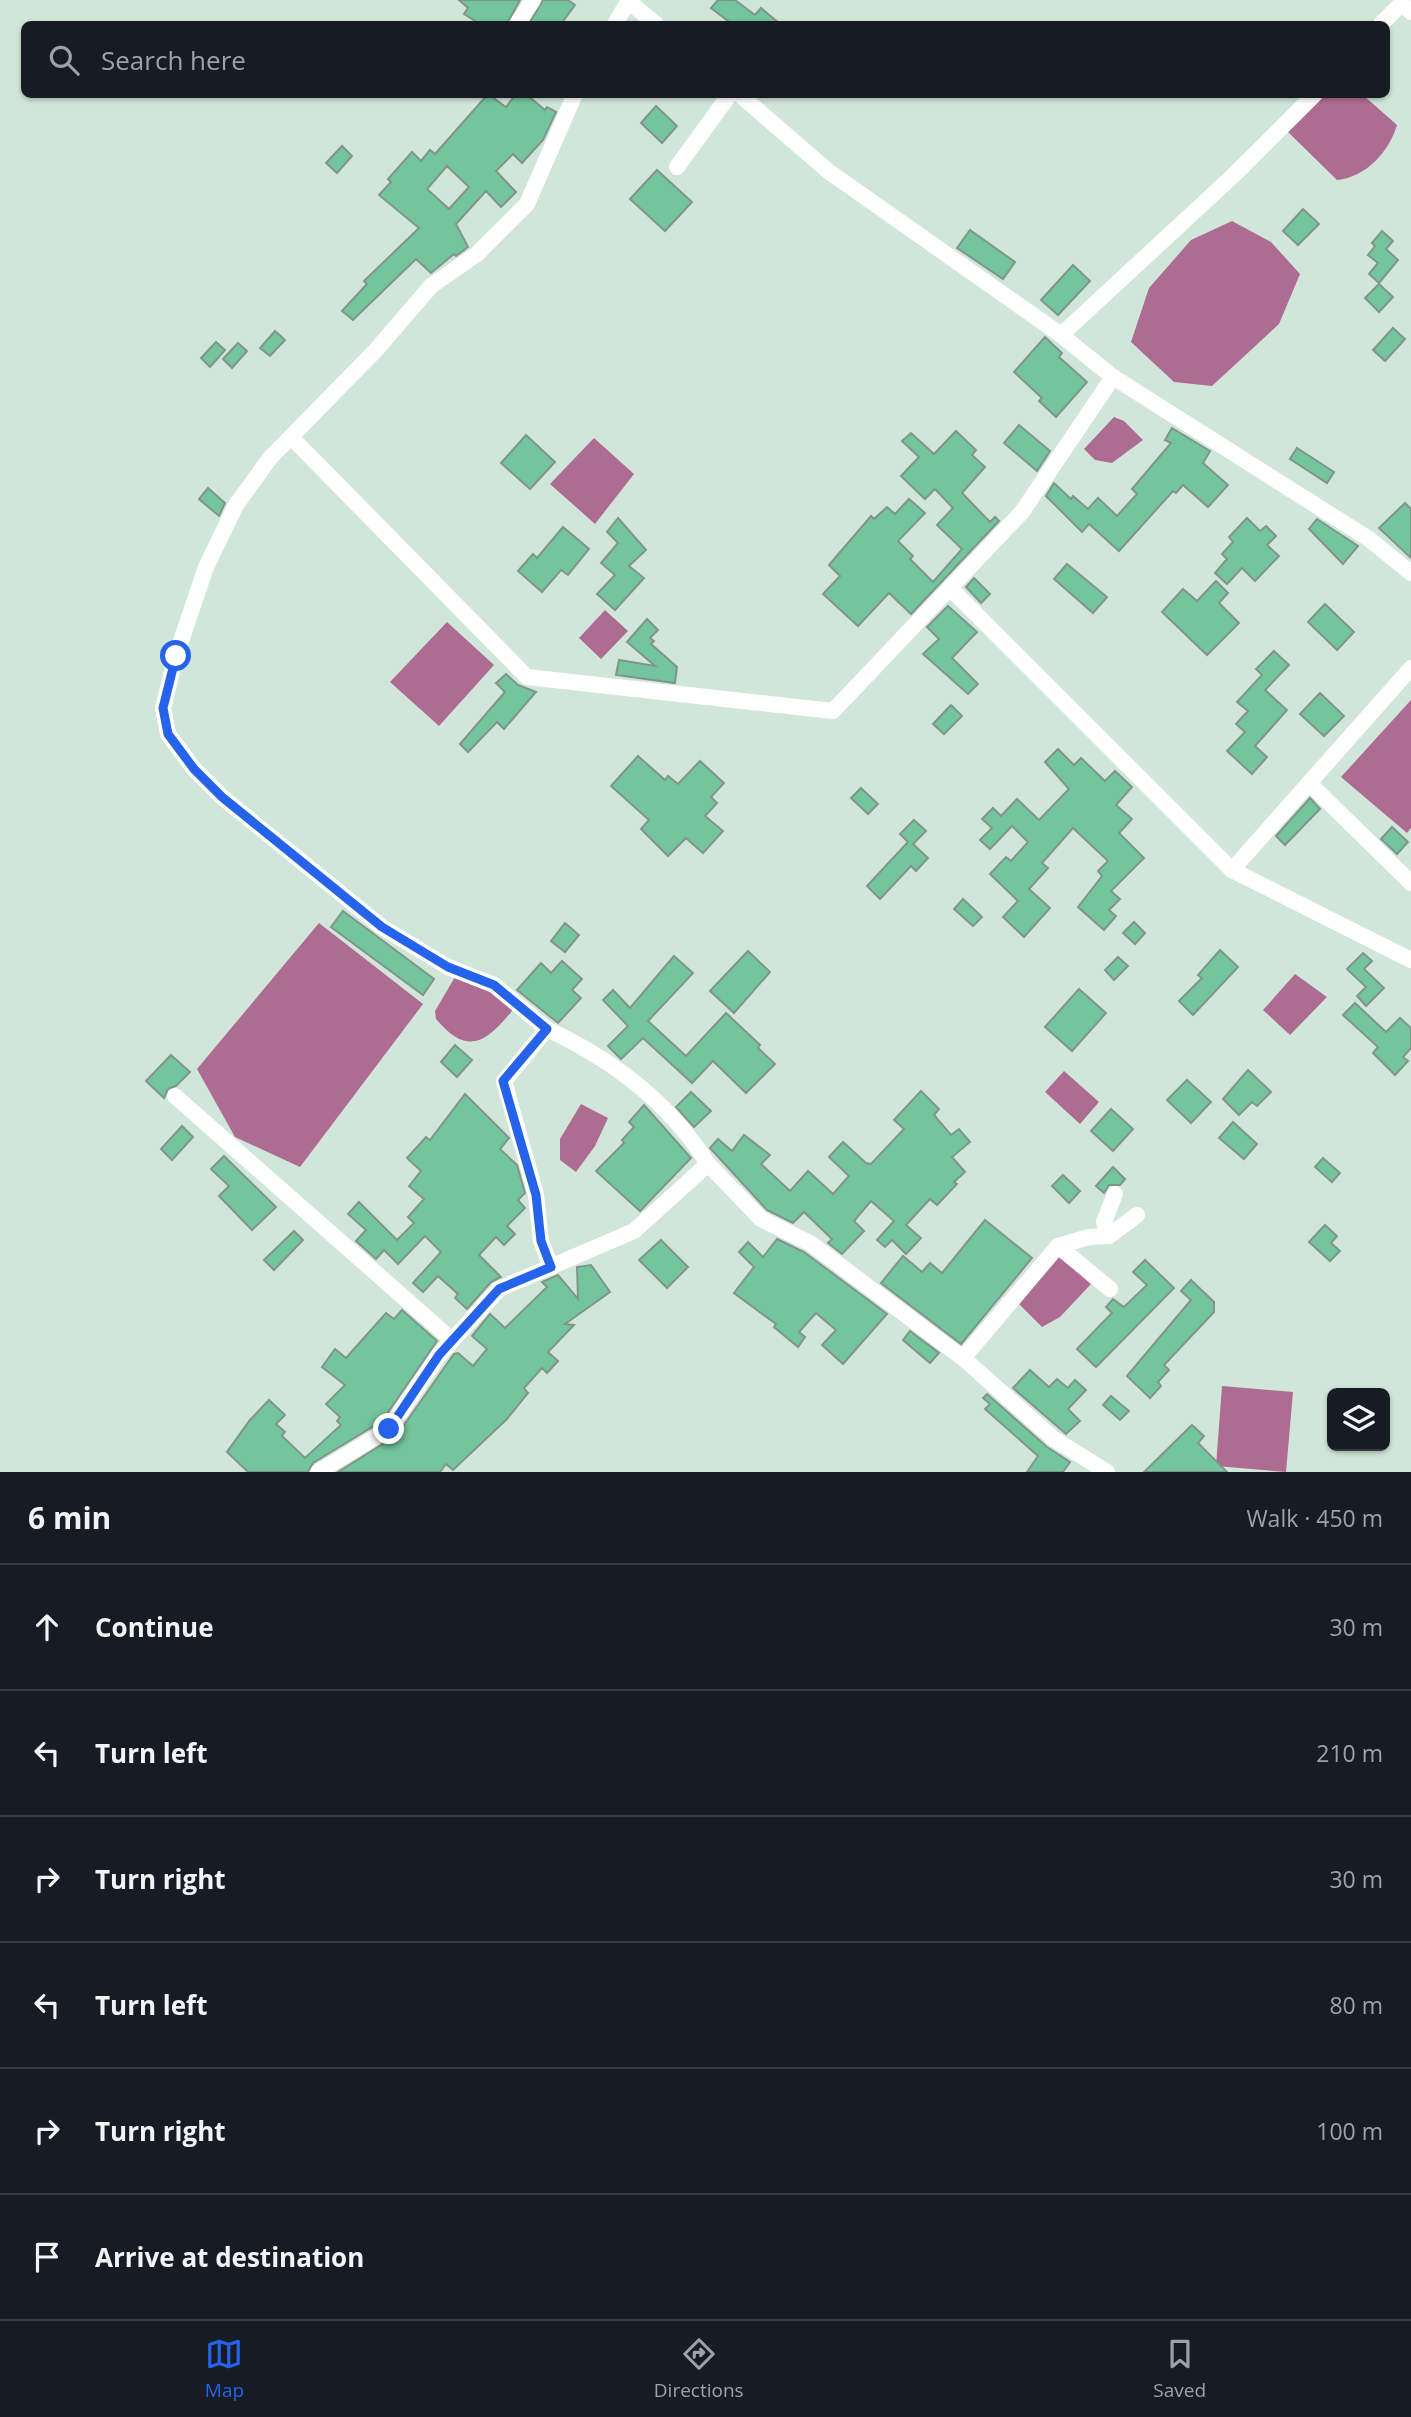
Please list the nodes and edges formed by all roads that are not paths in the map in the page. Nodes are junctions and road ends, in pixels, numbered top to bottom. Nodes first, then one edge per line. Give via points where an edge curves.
1 (533, 0) edge
2 (629, 0) edge
3 (1411, 12) edge
4 (519, 21) edge
5 (617, 21) edge
6 (653, 21) edge
7 (1384, 21) edge
8 (573, 98) edge
9 (727, 98) edge
10 (744, 98) edge
11 (1311, 98) edge
12 (677, 167) dead end
13 (1061, 335) junction
14 (1113, 377) junction
15 (291, 437) junction
16 (1411, 573) edge
17 (950, 587) junction
18 (1411, 668) edge
19 (1309, 783) junction
20 (1232, 870) junction
21 (1411, 883) edge
22 (1411, 960) edge
23 (547, 1029) junction
24 (175, 1096) dead end
25 (708, 1164) junction
26 (1115, 1194) dead end
27 (1138, 1215) dead end
28 (1109, 1236) junction
29 (1058, 1246) junction
30 (551, 1267) junction
31 (1110, 1289) dead end
32 (452, 1340) junction
33 (963, 1358) junction
34 (318, 1472) edge
35 (1107, 1472) edge

1 - 4 street
2 - 5 street
2 - 6 street
3 - 7 street via 1402,3
8 - 15 street via 527,204 477,254 431,286
9 - 12 street
10 - 13 street via 828,171
11 - 13 street
13 - 14 street
14 - 16 street via 1369,539
14 - 17 street via 1021,512
15 - 17 street via 527,677 833,711
15 - 23 street via 236,505 206,567 163,708 168,734 222,797 382,927 448,967 494,985
17 - 20 street
18 - 19 street
19 - 20 street
19 - 21 street
20 - 22 street
23 - 25 street via 587,1048 645,1090 690,1135
23 - 30 street via 503,1081
24 - 32 street
25 - 30 street via 634,1231
25 - 33 street via 761,1220 810,1242
26 - 28 street via 1104,1222
27 - 28 street
28 - 29 street
29 - 31 street
29 - 33 street
30 - 32 street via 499,1289
32 - 34 street via 389,1429
33 - 35 street via 1055,1439

